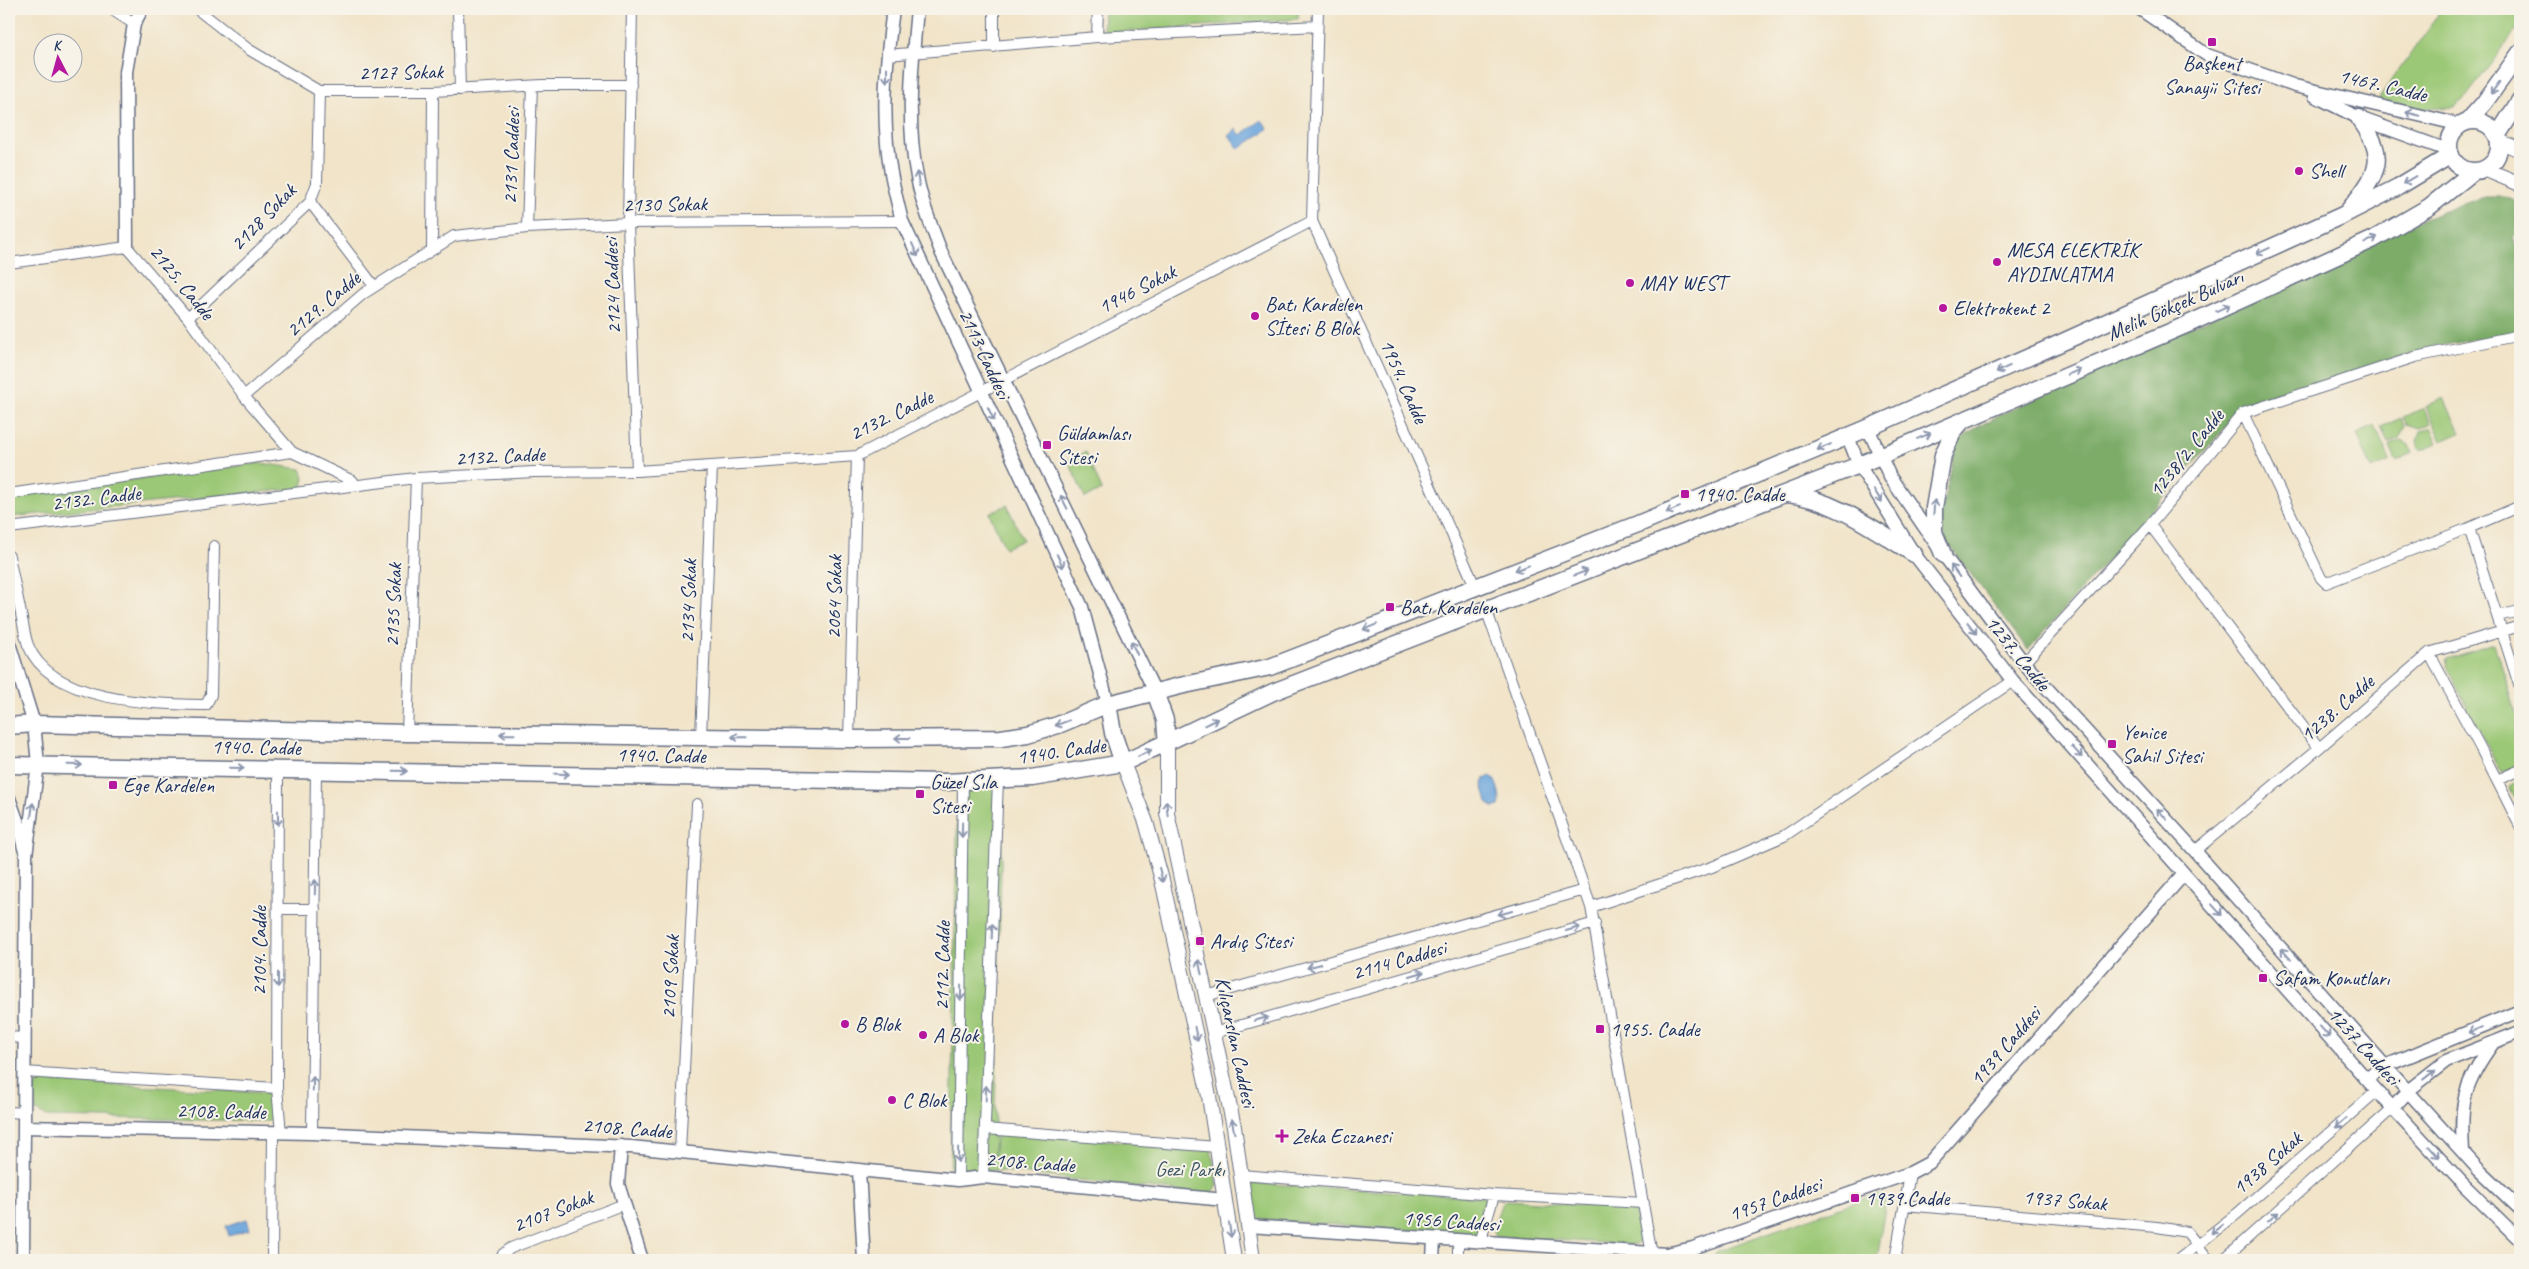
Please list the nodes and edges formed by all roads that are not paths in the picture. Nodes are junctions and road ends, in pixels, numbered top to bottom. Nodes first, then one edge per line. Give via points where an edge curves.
1 (111, 9) edge
2 (142, 9) edge
3 (197, 9) edge
4 (458, 9) edge
5 (632, 9) edge
6 (893, 9) edge
7 (917, 9) edge
8 (994, 9) edge
9 (1098, 9) edge
10 (1318, 9) edge
11 (2140, 9) edge
12 (134, 24) junction
13 (1317, 26) junction
14 (1097, 37) junction
15 (994, 46) junction
16 (2520, 53) edge
17 (913, 54) junction
18 (887, 55) junction
19 (631, 85) junction
20 (532, 86) junction
21 (2295, 86) junction
22 (460, 90) junction
23 (319, 91) junction
24 (433, 91) junction
25 (2520, 100) edge
26 (2359, 118) junction
27 (2464, 123) junction
28 (2498, 138) junction
29 (2520, 150) edge
30 (2450, 153) junction
31 (2479, 170) junction
32 (2520, 184) edge
33 (310, 202) junction
34 (2346, 214) junction
35 (902, 221) junction
36 (1312, 221) junction
37 (628, 223) junction
38 (527, 228) junction
39 (127, 247) junction
40 (432, 249) junction
41 (9, 263) edge
42 (374, 286) junction
43 (188, 318) junction
44 (2520, 335) edge
45 (1002, 379) junction
46 (980, 391) junction
47 (244, 396) junction
48 (2243, 413) junction
49 (1963, 420) junction
50 (1868, 428) junction
51 (1848, 437) junction
52 (292, 452) junction
53 (1880, 455) junction
54 (857, 456) junction
55 (1859, 465) junction
56 (712, 466) junction
57 (637, 471) junction
58 (416, 478) junction
59 (354, 484) junction
60 (1785, 493) junction
61 (9, 494) edge
62 (2520, 506) edge
63 (2150, 525) junction
64 (9, 528) edge
65 (2469, 528) junction
66 (214, 546) dead end
67 (1914, 554) junction
68 (1943, 554) junction
69 (9, 556) edge
70 (1475, 586) junction
71 (20, 608) junction
72 (1486, 609) junction
73 (9, 610) edge
74 (2520, 611) edge
75 (2497, 616) junction
76 (2520, 626) edge
77 (2502, 630) junction
78 (9, 643) edge
79 (2428, 653) junction
80 (2024, 663) junction
81 (2013, 681) junction
82 (2520, 688) edge
83 (1155, 692) junction
84 (1108, 704) junction
85 (34, 724) junction
86 (9, 726) edge
87 (407, 733) junction
88 (700, 737) junction
89 (849, 738) junction
90 (1167, 744) junction
91 (2319, 748) junction
92 (1123, 763) junction
93 (38, 764) junction
94 (9, 765) edge
95 (278, 769) junction
96 (316, 770) junction
97 (2520, 770) edge
98 (998, 780) junction
99 (2497, 780) junction
100 (963, 782) junction
101 (9, 798) edge
102 (697, 804) dead end
103 (2520, 826) edge
104 (2195, 851) junction
105 (26, 856) junction
106 (2184, 874) junction
107 (1586, 890) junction
108 (1591, 906) junction
109 (278, 909) junction
110 (315, 909) junction
111 (1595, 923) junction
112 (1206, 996) junction
113 (2520, 1011) edge
114 (2520, 1032) edge
115 (1214, 1033) junction
116 (9, 1037) edge
117 (24, 1038) junction
118 (2493, 1042) junction
119 (2384, 1066) junction
120 (24, 1072) junction
121 (2366, 1079) junction
122 (277, 1088) junction
123 (2409, 1090) junction
124 (2377, 1091) junction
125 (2393, 1108) junction
126 (9, 1112) edge
127 (24, 1113) junction
128 (24, 1127) junction
129 (985, 1129) junction
130 (277, 1132) junction
131 (312, 1133) junction
132 (621, 1146) junction
133 (1217, 1147) junction
134 (680, 1152) junction
135 (2464, 1152) junction
136 (859, 1170) junction
137 (1910, 1173) junction
138 (1241, 1174) junction
139 (983, 1177) junction
140 (958, 1180) junction
141 (1494, 1195) junction
142 (1225, 1200) junction
143 (1644, 1203) junction
144 (624, 1204) junction
145 (1904, 1205) junction
146 (2520, 1209) edge
147 (1248, 1226) junction
148 (1434, 1239) junction
149 (2520, 1240) edge
150 (1458, 1241) junction
151 (1480, 1243) junction
152 (2196, 1246) junction
153 (1652, 1255) junction
154 (1666, 1257) edge
155 (23, 1260) edge
156 (272, 1260) edge
157 (501, 1260) edge
158 (642, 1260) edge
159 (864, 1260) edge
160 (1234, 1260) edge
161 (1253, 1260) edge
162 (1433, 1260) edge
163 (1458, 1260) edge
164 (1895, 1260) edge
165 (2178, 1260) edge
166 (2210, 1260) edge
167 (2223, 1260) edge

1 - 12 street
2 - 12 street, 2125. Cadde
3 - 23 street via 248,49
4 - 22 street
5 - 19 street, 2124 Caddesi
6 - 18 street, 2113 Caddesi
7 - 17 street, 2113 Caddesi
8 - 15 street
9 - 14 street
10 - 13 street, 1954. Cadde
11 - 21 street, 1467. Cadde via 2207,55
12 - 39 street, 2125. Cadde via 126,72
13 - 14 street
13 - 36 street, 1954. Cadde
14 - 15 street
15 - 17 street
16 -> 27 main road via 2484,104
17 - 18 street
45 -> 17 street, 2113 Caddesi via 942,254 924,207 911,132
18 -> 35 street, 2113 Caddesi via 886,125
19 - 20 street, 2127 Sokak
19 - 37 street, 2124 Caddesi
20 - 22 street, 2127 Sokak
20 - 38 street, 2131 Caddesi
21 - 26 street, 1467. Cadde
27 -> 21 street, 1467. Cadde
22 - 24 street, 2127 Sokak
23 - 24 street, 2127 Sokak
23 - 33 street, 2128 Sokak via 316,183
24 - 40 street
25 - 28 main road
26 - 30 street, 1467. Cadde
26 - 34 main road via 2373,138 2377,153 2375,172
27 - 28 main road, 1467. Cadde via 2478,121 2487,124
27 - 30 main road via 2452,134
28 - 29 main road, 1467. Cadde
28 - 31 main road via 2498,154 2490,165
30 - 31 main road, 1467. Cadde via 2460,166
30 -> 34 main road, Melih Gökçek Bulvarı via 2398,187
31 - 32 main road, 1467. Cadde
49 -> 31 main road, Melih Gökçek Bulvarı via 2372,240
33 - 42 street
33 - 43 street, 2128 Sokak
34 -> 50 main road, Melih Gökçek Bulvarı
35 - 37 street, 2130 Sokak
35 -> 46 street, 2113 Caddesi
36 - 45 street, 1946 Sokak
36 - 70 street, 1954. Cadde
37 - 38 street, 2130 Sokak
37 - 57 street, 2124 Caddesi
38 - 40 street, 2130 Sokak via 454,236
39 - 41 street
39 - 43 street, 2125. Cadde
40 - 42 street, 2129. Cadde
42 - 47 street, 2129. Cadde
43 - 47 street, 2125. Cadde
44 - 48 street, 1238/2. Cadde via 2416,357
45 - 46 street, 1946 Sokak
83 -> 45 street, 2113 Caddesi
46 - 54 street, 2132. Cadde
46 -> 84 street, 2113 Caddesi via 1082,607
47 - 52 street, 2125. Cadde
48 - 63 street, 1238/2. Cadde
48 - 65 street via 2326,583
53 -> 49 main road, Melih Gökçek Bulvarı
68 -> 49 main road via 1934,532 1934,508 1943,455 1952,432
50 - 51 main road, 1940. Cadde
50 - 53 street, 1237. Cadde
51 - 55 street, 1237. Cadde
51 -> 70 main road, 1940. Cadde via 1599,540
52 - 59 street, 2125. Cadde
52 - 61 street
53 - 55 main road, 1940. Cadde
53 - 68 street, 1237. Cadde via 1890,477
54 - 56 street, 2132. Cadde
54 - 89 street, 2064 Sokak
55 - 60 main road, 1940. Cadde
55 -> 67 street, 1237. Cadde
56 - 57 street, 2132. Cadde
56 - 88 street, 2134 Sokak
57 - 58 street, 2132. Cadde
58 - 59 street, 2132. Cadde
58 - 87 street, 2135 Sokak
59 - 64 street, 2132. Cadde
60 - 67 main road via 1809,496 1826,504
72 -> 60 main road, 1940. Cadde
62 - 65 street
63 - 80 street, 1238/2. Cadde
63 - 91 street
65 - 75 street
66 - 71 street via 212,695 206,704 99,696 65,685 38,663 28,645
67 -> 81 street, 1237. Cadde
80 -> 68 street, 1237. Cadde
69 - 71 street
70 -> 83 main road, 1940. Cadde via 1270,667
71 - 73 street
90 -> 72 main road, 1940. Cadde via 1273,692
72 - 107 street
74 - 75 street
75 - 77 street
76 - 77 street, 1238. Cadde
77 - 79 street, 1238. Cadde
77 - 82 street
78 - 85 street
79 - 91 street, 1238. Cadde
79 - 99 street
104 -> 80 street, 1237. Cadde
81 -> 106 street, 1237. Cadde
81 - 108 street via 1784,836 1712,867
83 - 84 main road, 1940. Cadde
83 - 90 main road
84 -> 89 main road, 1940. Cadde via 1028,734 1001,738
84 - 92 main road
85 - 86 main road, 1940. Cadde
85 - 87 main road, 1940. Cadde
85 - 93 street
88 -> 87 main road, 1940. Cadde
89 -> 88 main road, 1940. Cadde
92 -> 90 main road, 1940. Cadde
112 -> 90 main road, Kılıçarslan Caddesi via 1167,813
91 - 104 street, 1238. Cadde
92 - 98 main road, 1940. Cadde via 1066,774
92 -> 133 main road, Kılıçarslan Caddesi via 1146,822 1162,880
93 - 94 main road, 1940. Cadde
93 -> 95 main road, 1940. Cadde
105 -> 93 street
95 - 96 main road, 1940. Cadde
95 -> 109 street, 2104. Cadde
96 -> 100 main road, 1940. Cadde
110 -> 96 street
97 - 99 street
98 - 100 main road, 1940. Cadde
129 -> 98 street
99 - 103 street
100 -> 140 street, 2112. Cadde
101 - 105 street
102 - 134 street, 2109 Sokak
119 -> 104 street, 1237 Caddesi
105 - 117 street
106 -> 121 street, 1237 Caddesi
106 - 137 street, 1939 Caddesi via 1929,1162
107 - 108 street
107 -> 112 street, 2114 Caddesi
108 - 111 street
109 - 110 street
109 -> 122 street, 2104. Cadde
131 -> 110 street
115 -> 111 street, 2114 Caddesi
111 - 143 street
112 - 115 main road, Kılıçarslan Caddesi
113 -> 119 street
114 - 118 street
138 -> 115 main road, Kılıçarslan Caddesi
116 - 117 street
117 - 120 street
123 -> 118 street via 2446,1061
118 - 135 street via 2475,1068 2464,1094
119 - 121 street
119 - 123 street, 1237 Caddesi
120 - 122 street
120 - 127 street
121 - 124 street, 1237 Caddesi
122 - 130 street, 2104. Cadde
123 - 125 street
123 - 135 street, 1237 Caddesi
124 - 125 street, 1237 Caddesi
124 -> 152 street, 1938 Sokak
125 -> 149 street, 1237 Caddesi
167 -> 125 street, 1938 Sokak
126 - 127 street
127 - 128 street
128 - 130 street, 2108. Cadde
128 - 155 street
129 - 133 street
129 - 139 street
130 - 131 street, 2108. Cadde
130 - 156 street, 2104. Cadde
131 - 132 street, 2108. Cadde
132 - 134 street, 2108. Cadde
132 - 144 street via 618,1184
133 - 142 main road, Kılıçarslan Caddesi
134 - 136 street, 2108. Cadde
135 - 146 street, 1237 Caddesi
136 - 140 street, 2108. Cadde
136 - 159 street
137 - 145 street
137 - 154 street, 1957 Caddesi
138 - 141 street
138 - 147 main road, Kılıçarslan Caddesi
139 - 140 street, 2108. Cadde
139 - 142 street, 2108. Cadde
141 - 143 street
141 - 151 street
142 -> 160 main road, Kılıçarslan Caddesi
143 - 153 street
144 - 157 street, 2107 Sokak via 511,1248
144 - 158 street
145 - 152 street, 1937 Sokak via 2157,1226 2187,1232
145 - 164 street
147 - 148 street, 1956 Caddesi
147 - 161 main road, Kılıçarslan Caddesi
148 - 150 street, 1956 Caddesi
148 - 162 street
150 - 151 street, 1956 Caddesi
150 - 163 street
151 - 153 street, 1956 Caddesi
152 - 165 street, 1938 Sokak
152 - 166 street, 1937 Sokak
153 - 154 street, 1957 Caddesi

